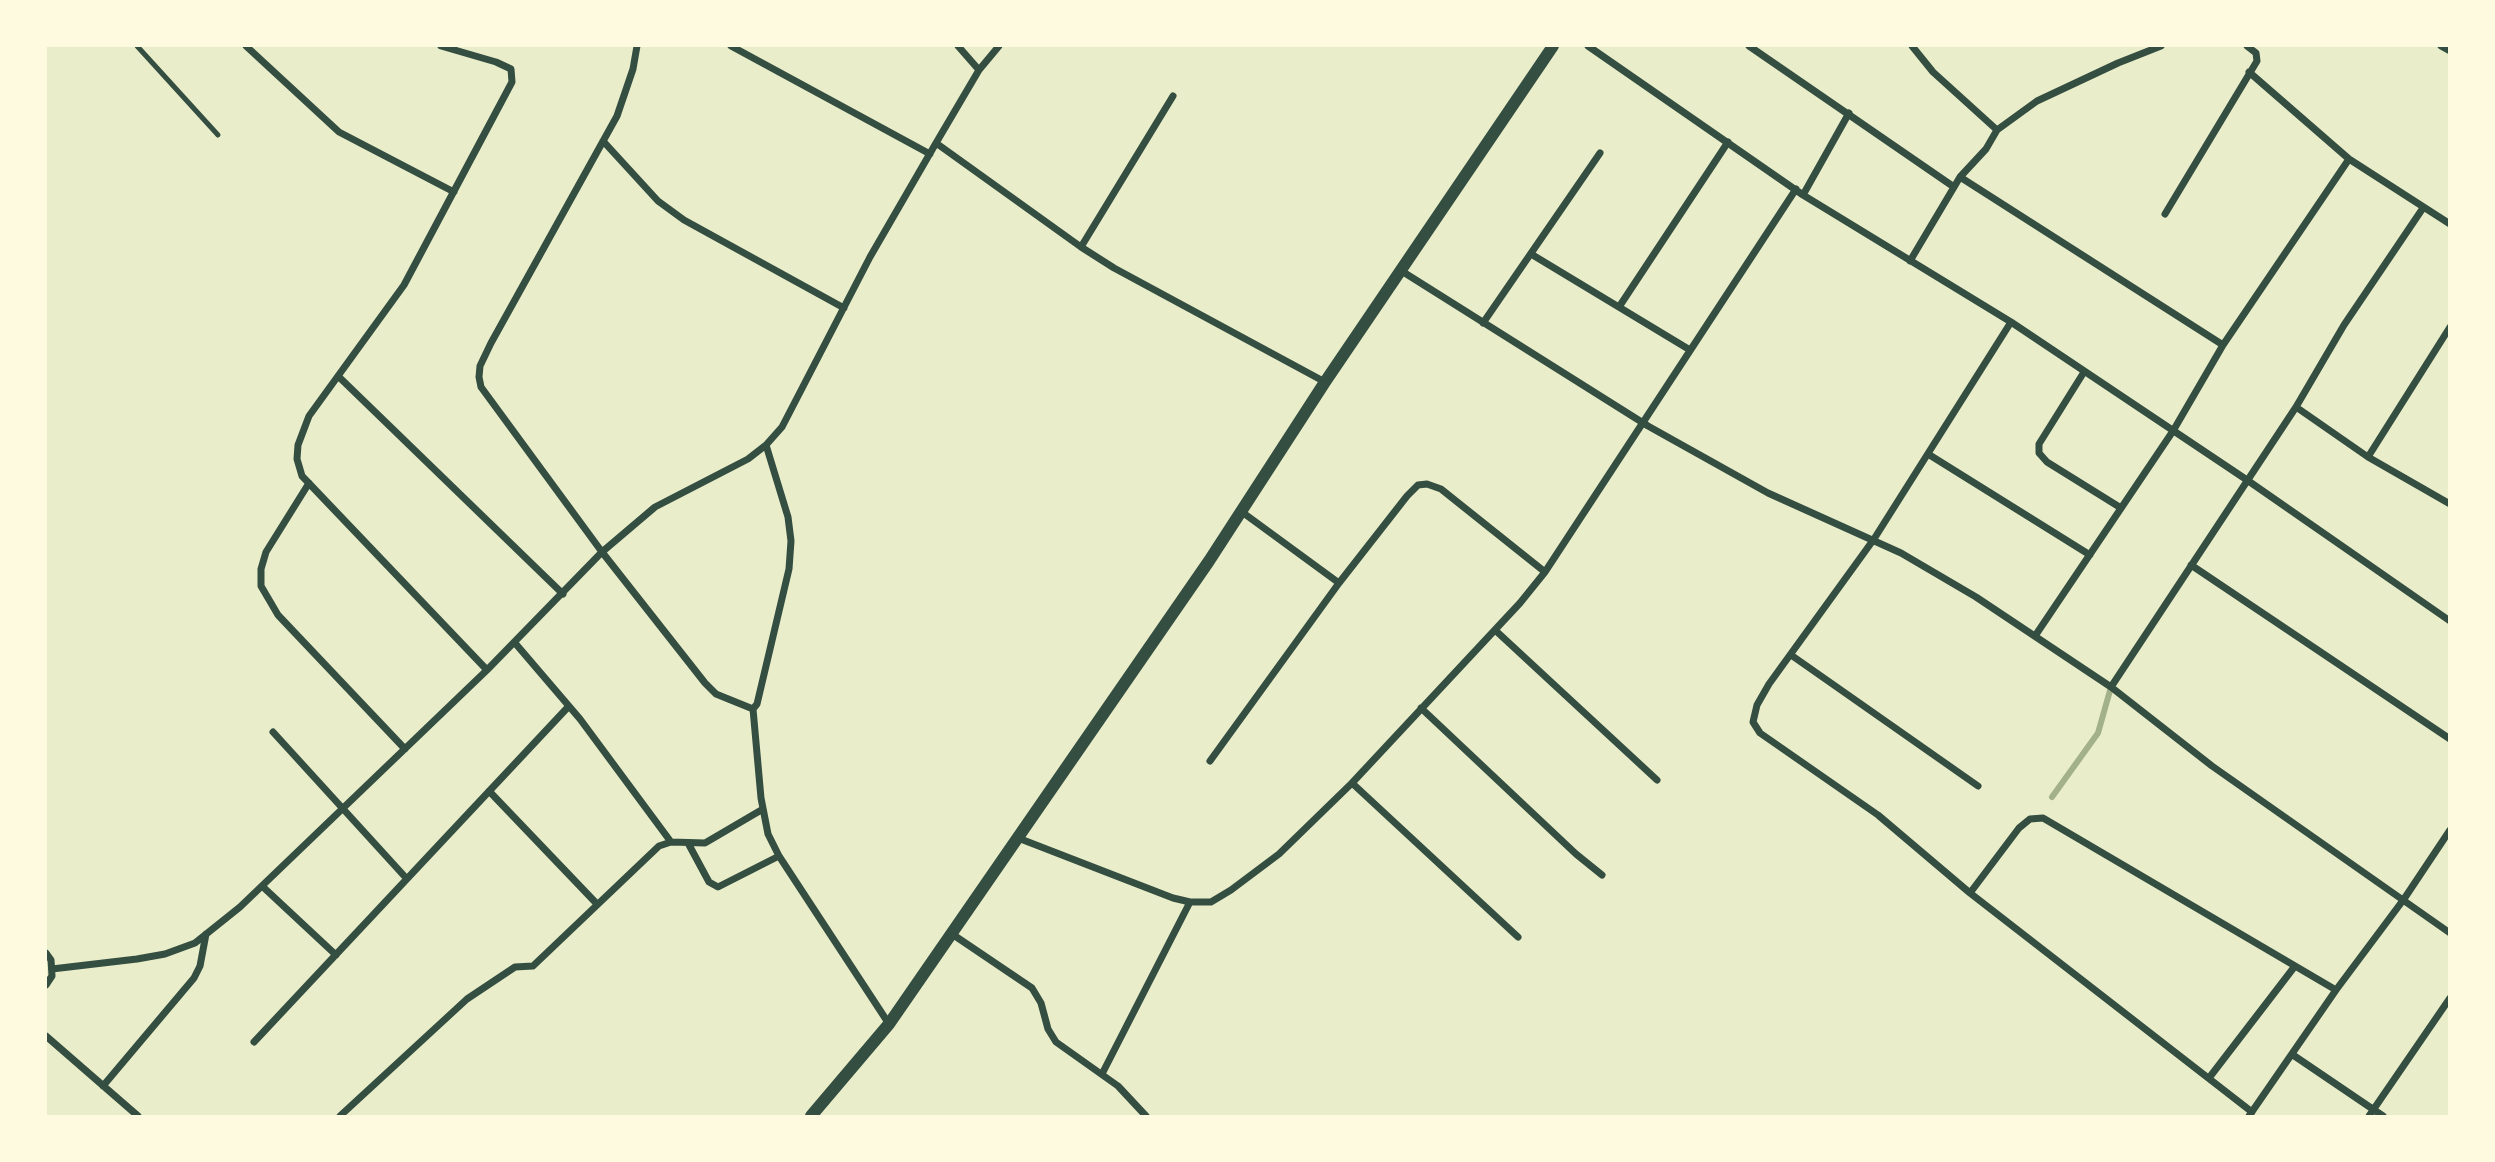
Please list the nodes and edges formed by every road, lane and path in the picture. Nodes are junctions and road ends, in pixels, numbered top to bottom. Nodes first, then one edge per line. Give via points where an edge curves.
1 (137, 46) edge
2 (246, 46) edge
3 (441, 46) edge
4 (637, 46) edge
5 (732, 46) edge
6 (958, 46) edge
7 (999, 46) edge
8 (1553, 46) edge
9 (1588, 46) edge
10 (1749, 46) edge
11 (1912, 46) edge
12 (2161, 46) edge
13 (2247, 46) edge
14 (2441, 46) edge
15 (2449, 51) edge
16 (979, 70) junction
17 (2249, 72) junction
18 (1173, 96) dead end
19 (1849, 113) junction
20 (1997, 130) junction
21 (218, 135) dead end
22 (603, 141) junction
23 (1728, 142) junction
24 (936, 143) junction
25 (1600, 153) dead end
26 (930, 154) junction
27 (2349, 159) junction
28 (1960, 177) junction
29 (1954, 187) junction
30 (1796, 189) junction
31 (454, 191) junction
32 (1802, 195) junction
33 (2423, 208) junction
34 (2165, 214) dead end
35 (2449, 224) edge
36 (1081, 247) junction
37 (1531, 254) junction
38 (1910, 261) junction
39 (1400, 270) junction
40 (1619, 307) junction
41 (844, 308) junction
42 (2011, 322) junction
43 (1483, 323) junction
44 (2449, 327) edge
45 (2223, 345) junction
46 (1689, 350) junction
47 (2084, 372) junction
48 (338, 376) junction
49 (1325, 382) junction
50 (2296, 407) junction
51 (1641, 422) junction
52 (2173, 431) junction
53 (766, 445) junction
54 (1928, 454) junction
55 (2368, 457) junction
56 (2247, 480) junction
57 (309, 483) junction
58 (2449, 505) edge
59 (2121, 508) junction
60 (1242, 512) junction
61 (1874, 539) junction
62 (602, 552) junction
63 (2090, 555) junction
64 (2191, 565) junction
65 (1545, 572) junction
66 (1339, 583) junction
67 (563, 594) junction
68 (2449, 621) edge
69 (1495, 630) junction
70 (2035, 636) junction
71 (515, 643) junction
72 (1791, 654) junction
73 (487, 670) junction
74 (2111, 687) junction
75 (569, 706) junction
76 (1422, 708) junction
77 (753, 709) junction
78 (273, 732) dead end
79 (2449, 739) edge
80 (405, 749) junction
81 (1210, 761) dead end
82 (1657, 780) dead end
83 (1352, 783) junction
84 (1978, 786) dead end
85 (489, 791) junction
86 (343, 808) junction
87 (763, 809) junction
88 (2449, 830) edge
89 (1017, 838) junction
90 (671, 842) junction
91 (688, 843) junction
92 (779, 856) junction
93 (1602, 875) dead end
94 (407, 879) junction
95 (262, 886) junction
96 (1970, 893) junction
97 (2404, 899) junction
98 (1190, 902) junction
99 (597, 904) junction
100 (952, 933) junction
101 (2449, 933) edge
102 (206, 934) junction
103 (1518, 937) dead end
104 (46, 953) edge
105 (336, 955) junction
106 (2295, 966) junction
107 (52, 969) junction
108 (46, 985) edge
109 (2336, 990) junction
110 (2449, 998) edge
111 (889, 1024) junction
112 (46, 1036) edge
113 (254, 1042) dead end
114 (2293, 1055) junction
115 (1102, 1074) junction
116 (2209, 1078) junction
117 (103, 1086) junction
118 (2372, 1113) edge
119 (2251, 1114) edge
120 (138, 1116) edge
121 (340, 1116) edge
122 (813, 1116) edge
123 (1146, 1116) edge
124 (2383, 1116) edge

1 - 21 lane
2 - 31 street via 339,132
3 - 31 street via 511,69 512,82
4 - 22 street via 617,116
5 - 26 street
6 - 16 street
7 - 16 street
8 - 39 street
9 - 23 street
10 - 19 street
11 - 20 street via 1933,72
12 - 20 street via 2038,101
13 - 17 street via 2256,53 2257,61
14 - 15 street
16 - 24 street
17 - 27 street
17 - 34 street
18 - 36 street
19 - 29 street
19 - 32 street
20 - 28 street
22 - 41 street via 658,201 684,220
22 - 62 street via 491,343 478,377
23 - 30 street
23 - 40 street
24 - 26 street
24 - 36 street
25 - 37 street
26 - 41 street
27 - 33 street
27 - 45 street
28 - 29 street
28 - 45 street
29 - 38 street
30 - 32 street
30 - 46 street
31 - 48 street via 404,285
32 - 38 street
33 - 35 street
33 - 50 street via 2344,325
36 - 49 street
37 - 40 street
37 - 43 street
38 - 42 street
39 - 43 street
39 - 49 street
40 - 46 street
41 - 53 street via 782,427
42 - 47 street
42 - 54 street
43 - 51 street
44 - 55 street
45 - 52 street
46 - 51 street
47 - 52 street
47 - 59 street via 2039,444 2039,453
48 - 57 street via 309,416 298,445 297,459
48 - 67 street
49 - 60 street
50 - 55 street
50 - 56 street
51 - 61 street via 1768,493
51 - 65 street
52 - 56 street
52 - 59 street
53 - 62 street via 655,507
53 - 77 street via 791,541 789,569
54 - 61 street
54 - 63 street
55 - 58 street
56 - 64 street
56 - 68 street
57 - 73 street
57 - 80 street via 266,552 261,586 278,615
59 - 63 street
60 - 66 street
60 - 89 street
61 - 70 street
61 - 72 street
62 - 67 street
62 - 77 street via 716,694
63 - 70 street
64 - 74 street
64 - 79 street
65 - 66 street via 1441,489 1427,484 1418,485 1407,496
65 - 69 street
66 - 81 street
67 - 71 street
69 - 76 street
69 - 82 street
70 - 74 street
71 - 73 street
71 - 75 street
72 - 84 street
72 - 96 street via 1757,705 1753,722 1760,733 1878,815
73 - 80 street
74 - 97 street via 2212,766
75 - 85 street
75 - 90 street
76 - 83 street
76 - 93 street
77 - 87 street
78 - 86 street
80 - 86 street
83 - 98 street via 1279,854 1231,890 1211,902
83 - 103 street
85 - 94 street
85 - 99 street
86 - 94 street
86 - 95 street
87 - 91 street via 705,843
87 - 92 street
88 - 97 street
89 - 98 street
89 - 100 street
90 - 91 street
90 - 99 street via 659,846
91 - 92 street via 709,882 718,887
92 - 111 street
94 - 105 street
95 - 102 street
95 - 105 street
96 - 106 street via 2018,828 2030,819 2043,818
96 - 116 street
97 - 101 street
97 - 109 street
98 - 115 street
99 - 121 street via 533,966 515,967 467,999
100 - 111 street
100 - 115 street via 1032,988 1056,1042
102 - 107 street via 165,954
102 - 117 street via 194,978
104 - 107 street
105 - 113 street
106 - 109 street
106 - 116 street
107 - 108 street
109 - 114 street
110 - 118 street
111 - 122 street
112 - 117 street
114 - 118 street
114 - 119 street
115 - 123 street
116 - 119 street
117 - 120 street
118 - 124 street

